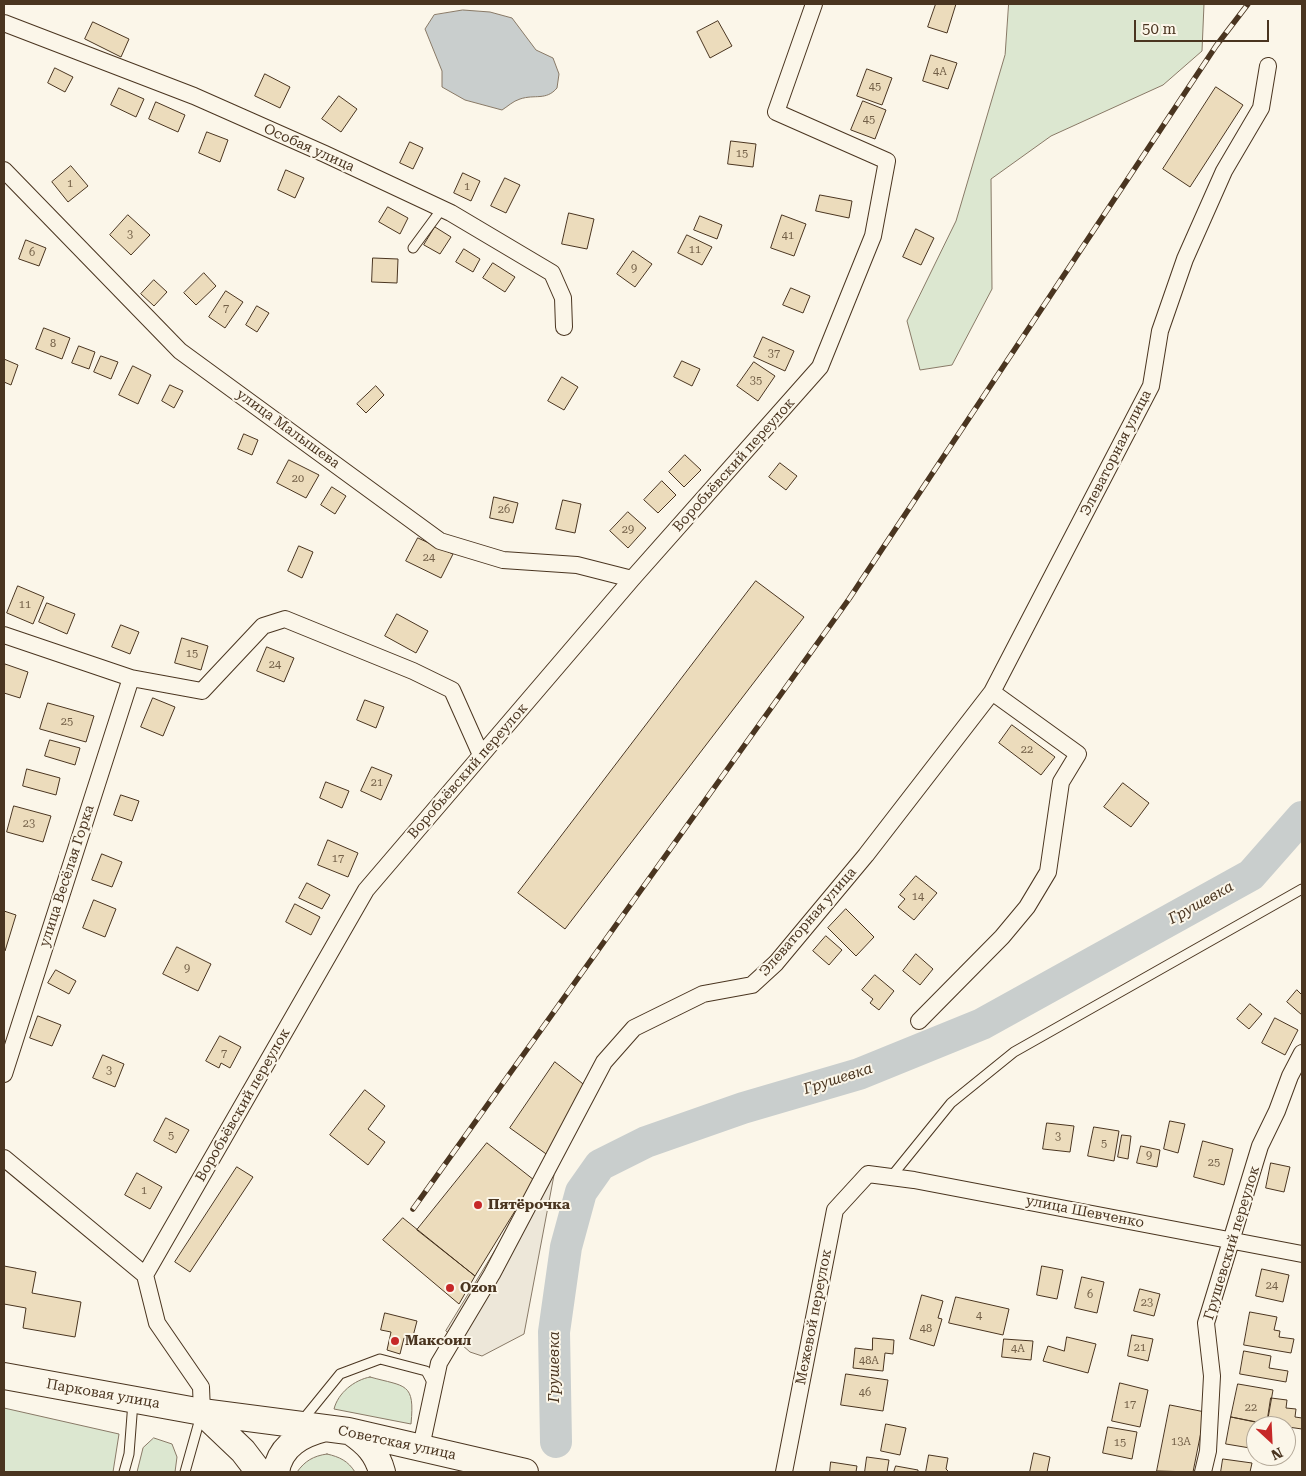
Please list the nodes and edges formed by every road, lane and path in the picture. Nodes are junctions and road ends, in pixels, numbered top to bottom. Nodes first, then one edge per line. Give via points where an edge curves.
1 (814, 4) edge
2 (4, 23) edge
3 (1268, 66) dead end
4 (4, 170) edge
5 (441, 210) junction
6 (413, 248) dead end
7 (564, 327) dead end
8 (632, 579) junction
9 (4, 635) edge
10 (131, 678) junction
11 (992, 692) junction
12 (481, 755) junction
13 (1302, 889) edge
14 (919, 1021) dead end
15 (1302, 1053) edge
16 (4, 1074) edge
17 (4, 1158) edge
18 (868, 1174) joint
19 (890, 1176) junction
20 (1232, 1240) junction
21 (1302, 1254) edge
22 (145, 1275) junction
23 (4, 1376) edge
24 (434, 1387) junction
25 (133, 1400) junction
26 (202, 1412) junction
27 (300, 1424) junction
28 (337, 1429) junction
29 (421, 1447) junction
30 (124, 1472) edge
31 (185, 1472) edge
32 (259, 1472) edge
33 (276, 1472) edge
34 (382, 1472) edge
35 (526, 1472) edge
36 (784, 1472) edge
37 (1203, 1472) edge

1 - 8 street, Воробьёвский переулок via 776,112 887,161 873,236 820,367
2 - 5 street, Особая улица via 194,96
3 - 11 street, Элеваторная улица via 1260,108 1224,171 1186,259 1160,331 1151,386
4 - 8 street, улица Малышева via 180,351 440,541 503,560 577,565
5 - 6 lane
5 - 7 street, Особая улица via 552,273 563,298
8 - 12 street, Воробьёвский переулок
9 - 10 street
10 - 12 street via 202,691 263,626 285,619 452,690
10 - 16 street, улица Весёлая Горка
11 - 14 street via 1078,754 1061,782 1048,872 1002,937
11 - 24 street, Элеваторная улица via 866,856 776,963 752,984 702,994 634,1028 604,1062 496,1265 439,1363
12 - 22 street, Воробьёвский переулок via 366,890
13 - 19 lane via 1014,1052 951,1103
15 - 20 street, Грушевский переулок via 1260,1146
17 - 22 street
18 - 19 street, улица Шевченко
18 - 36 street, Межевой переулок via 835,1210
19 - 20 street, улица Шевченко
20 - 21 street, улица Шевченко
20 - 37 street, Грушевский переулок via 1206,1323 1212,1376 1208,1451
22 - 26 street via 157,1323 201,1387
23 - 25 main road, Парковая улица
24 - 27 lane via 426,1371 380,1359 340,1374
24 - 29 street, Элеваторная улица
25 - 26 main road, Парковая улица
25 - 30 lane via 129,1454
26 - 27 main road, Парковая улица
26 - 31 lane
26 - 32 main road via 243,1451
27 - 28 main road, Советская улица
28 - 29 main road, Советская улица
28 - 33 main road via 306,1433 288,1445
28 - 34 main road via 366,1442 379,1459
29 - 35 main road, Советская улица

